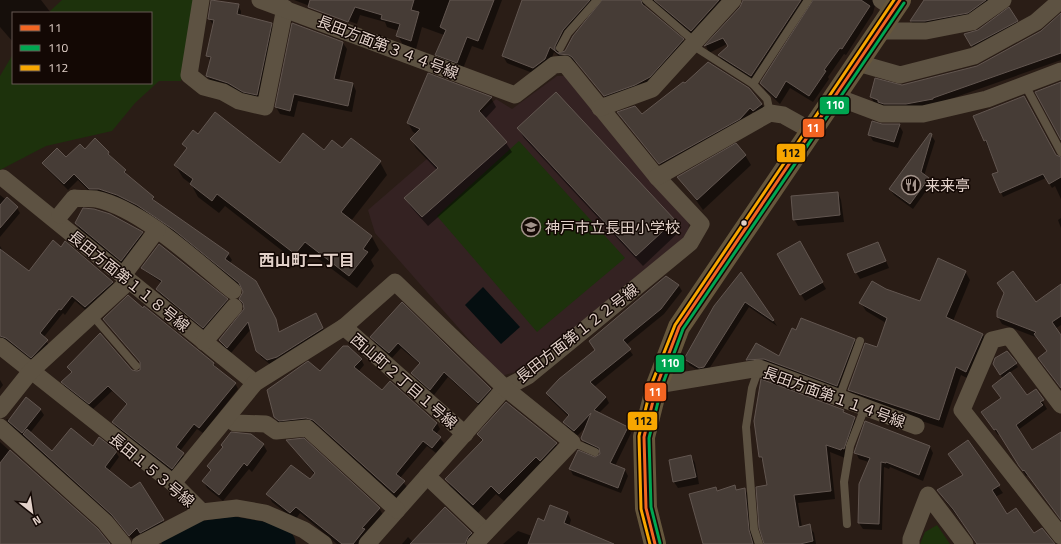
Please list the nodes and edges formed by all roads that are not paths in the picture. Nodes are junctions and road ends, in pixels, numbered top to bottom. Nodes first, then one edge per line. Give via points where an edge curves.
1 (201, 0) edge
2 (260, 0) edge
3 (597, 0) edge
4 (646, 0) edge
5 (733, 0) edge
6 (808, 0) edge
7 (1003, 0) edge
8 (1061, 0) edge
9 (891, 3) edge
10 (285, 8) junction
11 (878, 32) junction
12 (693, 43) junction
13 (560, 48) dead end
14 (858, 63) junction
15 (1061, 71) edge
16 (753, 84) junction
17 (1025, 85) junction
18 (834, 96) junction
19 (600, 108) junction
20 (770, 113) junction
21 (810, 130) junction
22 (1061, 152) edge
23 (658, 177) junction
24 (3, 178) dead end
25 (60, 215) dead end
26 (157, 230) junction
27 (128, 276) junction
28 (92, 315) junction
29 (344, 327) junction
30 (860, 341) dead end
31 (204, 342) junction
32 (0, 346) edge
33 (136, 366) dead end
34 (759, 368) junction
35 (31, 371) junction
36 (255, 383) junction
37 (657, 385) junction
38 (505, 388) junction
39 (839, 398) junction
40 (1061, 405) edge
41 (865, 407) junction
42 (0, 410) edge
43 (227, 418) junction
44 (916, 426) dead end
45 (0, 427) edge
46 (464, 434) junction
47 (572, 442) junction
48 (595, 452) dead end
49 (427, 476) junction
50 (173, 483) junction
51 (397, 510) junction
52 (202, 512) junction
53 (847, 524) dead end
54 (1061, 536) edge
55 (480, 538) edge
56 (122, 544) edge
57 (140, 544) edge
58 (324, 544) edge
59 (367, 544) edge
60 (655, 544) edge
61 (759, 544) edge
62 (911, 544) edge
63 (965, 544) edge

1 - 10 street via 189,74 204,87 223,92 239,102 265,107
2 - 10 street, 長田方面第３４４号線
3 - 13 lane via 568,33
4 - 12 lane
5 - 12 street
6 - 16 lane
7 - 11 street via 972,22 926,31
8 - 14 street via 1036,22 974,56 900,75
9 - 11 main road
10 - 19 street, 長田方面第３４４号線 via 515,95 554,65 565,64
11 - 14 main road
12 - 16 lane
12 - 19 street via 652,89
14 - 18 main road
15 - 17 street
16 - 20 lane via 767,100
17 - 18 street via 987,99 923,114 882,114
17 - 22 lane
18 - 21 main road
19 - 23 street
20 - 21 street via 783,115
20 - 23 street
21 - 37 main road via 679,327
23 - 38 street, 長田方面第１２２号線 via 700,224 690,243 528,376
24 - 27 street, 長田方面第１１８号線
25 - 26 street via 74,198 96,200 126,210
26 - 27 street
26 - 31 street via 233,299
27 - 28 street
27 - 31 street, 長田方面第１１８号線
28 - 33 lane
28 - 35 street
29 - 36 street, 長田方面第１２２号線
29 - 38 street, 長田方面第１２２号線 via 395,282
29 - 46 street, 西山町２丁目１号線
30 - 39 lane
31 - 36 street, 長田方面第１１８号線
32 - 35 street, 長田１５３号線
34 - 37 street, 長田方面第１１４号線
34 - 39 street, 長田方面第１１４号線
34 - 61 lane via 752,388 746,427 754,529
35 - 42 street
35 - 50 street, 長田１５３号線
36 - 43 street, 長田方面第１２２号線
37 - 60 main road via 644,437 646,508
38 - 46 street
38 - 47 street
39 - 41 street, 長田方面第１１４号線
40 - 54 street via 1009,336 992,340 962,410
41 - 44 street, 長田方面第１１４号線
41 - 53 lane via 850,446 844,482
43 - 50 street, 長田方面第１２２号線
43 - 51 street via 235,423 266,424 276,431 307,428
45 - 56 street via 105,522
46 - 49 street
47 - 48 lane
47 - 55 street
49 - 51 street
49 - 55 street
50 - 52 street, 長田１５３号線
51 - 59 street
52 - 57 street
52 - 58 street, 長田１５３号線 via 237,508 265,513 304,530
62 - 63 street via 928,495

